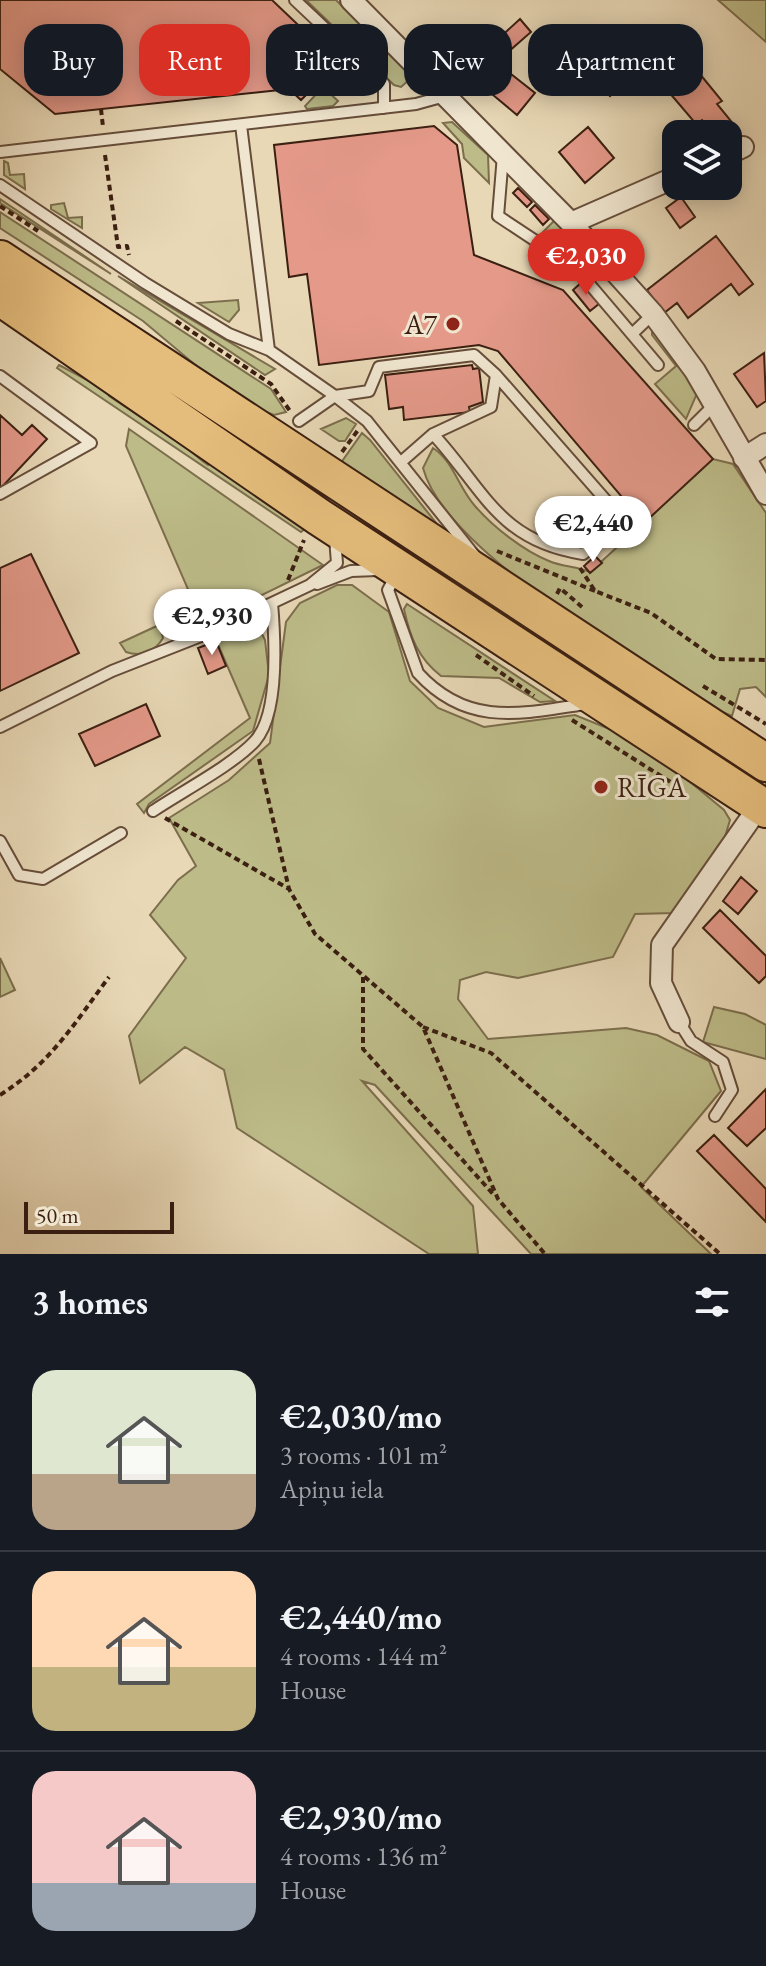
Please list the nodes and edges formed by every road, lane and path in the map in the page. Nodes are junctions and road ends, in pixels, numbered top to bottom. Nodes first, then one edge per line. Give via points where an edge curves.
1 (295, 0) edge
2 (351, 0) edge
3 (404, 54) edge
4 (445, 96) joint
5 (384, 108) junction
6 (101, 109) dead end
7 (241, 125) junction
8 (104, 140) junction
9 (0, 152) edge
10 (503, 153) junction
11 (662, 183) edge
12 (0, 185) edge
13 (0, 206) edge
14 (571, 223) junction
15 (39, 232) dead end
16 (594, 248) junction
17 (0, 259) edge
18 (575, 267) junction
19 (145, 283) junction
20 (0, 297) edge
21 (653, 314) junction
22 (167, 316) dead end
23 (632, 334) junction
24 (269, 350) junction
25 (658, 365) dead end
26 (496, 375) junction
27 (0, 376) edge
28 (335, 396) junction
29 (714, 405) junction
30 (299, 421) joint
31 (694, 425) dead end
32 (433, 434) junction
33 (334, 443) dead end
34 (766, 444) edge
35 (343, 450) dead end
36 (744, 458) junction
37 (401, 462) junction
38 (0, 494) edge
39 (766, 494) edge
40 (311, 528) junction
41 (574, 553) junction
42 (399, 567) junction
43 (494, 584) junction
44 (310, 585) junction
45 (283, 598) junction
46 (272, 603) junction
47 (766, 660) edge
48 (603, 701) junction
49 (0, 727) edge
50 (254, 742) junction
51 (766, 763) edge
52 (763, 807) edge
53 (153, 811) joint
54 (121, 833) dead end
55 (0, 841) edge
56 (289, 889) junction
57 (363, 976) junction
58 (109, 977) dead end
59 (679, 1022) joint
60 (423, 1027) junction
61 (0, 1095) edge
62 (715, 1116) dead end
63 (498, 1199) junction
64 (545, 1254) edge
65 (720, 1254) edge

1 - 5 lane via 384,84
2 - 3 street
4 - 5 lane
4 - 10 street
5 - 7 lane
6 - 8 path
7 - 8 lane
7 - 24 lane
8 - 9 lane
8 - 19 path via 118,247 127,246 133,260 145,259
10 - 14 street
10 - 18 lane via 498,216
11 - 14 street
12 - 19 lane
13 - 15 path
14 - 16 street
16 - 18 lane
16 - 21 street
17 - 43 highway
18 - 23 lane
19 - 24 lane via 229,334
20 - 40 highway via 269,483
21 - 23 lane
21 - 29 street
22 - 30 path via 271,384
23 - 25 lane
24 - 28 lane
26 - 28 lane via 474,355 379,367 369,391
26 - 32 lane via 491,407
26 - 41 lane via 624,521 583,554
27 - 38 lane via 91,443
28 - 30 lane
28 - 37 lane via 367,421
29 - 31 lane
29 - 36 street
32 - 37 lane
32 - 41 lane via 492,509 531,538
33 - 35 path
34 - 36 street
36 - 39 street
37 - 43 lane
40 - 42 highway
40 - 44 lane via 334,536 339,556
40 - 45 path
41 - 47 path via 595,591 651,613 716,659
42 - 44 lane via 360,569
42 - 48 highway
42 - 48 lane via 388,590 418,673 460,706 494,715
43 - 51 highway
44 - 45 lane
45 - 46 lane
46 - 49 lane via 112,671
46 - 50 lane via 272,692 264,728
48 - 52 highway
50 - 53 lane
50 - 56 path
52 - 59 street via 662,945 661,983
53 - 56 path
54 - 55 lane via 43,879 19,875
56 - 57 path via 315,934
57 - 60 path
57 - 63 path via 363,1049
58 - 61 path via 53,1055
59 - 62 lane via 691,1041 723,1062 732,1090
60 - 63 path
60 - 65 path via 491,1053
63 - 64 path

